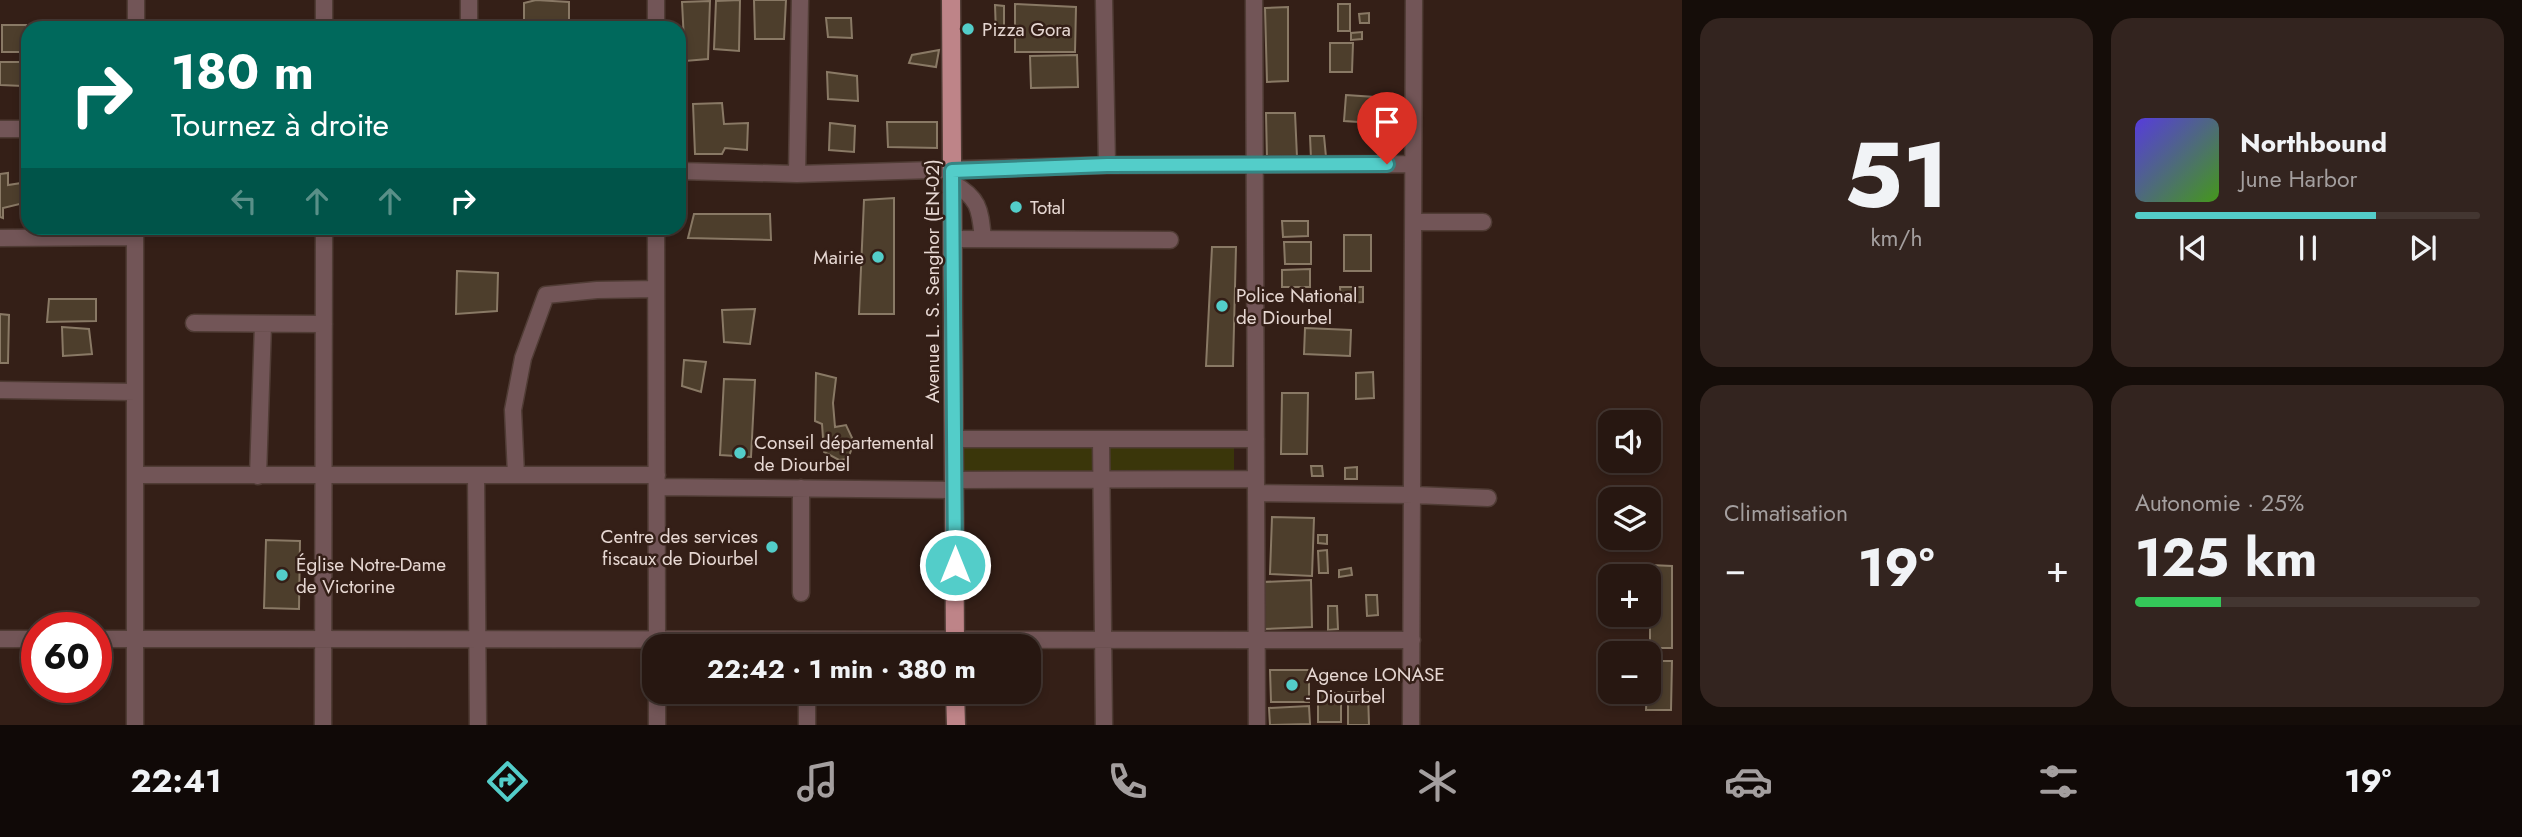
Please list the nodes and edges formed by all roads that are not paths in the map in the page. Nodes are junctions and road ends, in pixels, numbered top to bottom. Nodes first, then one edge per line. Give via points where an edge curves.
1 (136, 0) edge
2 (324, 0) edge
3 (469, 0) edge
4 (656, 0) edge
5 (800, 0) edge
6 (951, 0) edge
7 (1104, 0) edge
8 (1254, 0) edge
9 (1414, 0) edge
10 (136, 21) edge
11 (324, 21) edge
12 (469, 21) edge
13 (656, 21) edge
14 (0, 129) edge
15 (21, 130) edge
16 (1413, 164) junction
17 (1107, 165) junction
18 (1254, 165) junction
19 (686, 171) edge
20 (797, 174) junction
21 (952, 177) junction
22 (1414, 222) junction
23 (1483, 222) dead end
24 (68, 235) edge
25 (135, 235) edge
26 (324, 235) edge
27 (656, 235) edge
28 (0, 238) edge
29 (952, 239) junction
30 (984, 239) junction
31 (1170, 240) dead end
32 (656, 289) junction
33 (194, 323) dead end
34 (263, 324) junction
35 (324, 324) junction
36 (0, 390) edge
37 (135, 391) junction
38 (954, 439) junction
39 (1101, 439) junction
40 (1256, 439) junction
41 (135, 475) junction
42 (258, 475) junction
43 (323, 475) junction
44 (476, 475) junction
45 (516, 475) junction
46 (657, 481) junction
47 (1102, 481) junction
48 (954, 485) junction
49 (1256, 486) junction
50 (801, 488) junction
51 (1414, 495) junction
52 (1488, 498) dead end
53 (801, 593) dead end
54 (657, 634) edge
55 (955, 634) edge
56 (0, 639) edge
57 (21, 639) edge
58 (112, 639) edge
59 (135, 639) junction
60 (323, 639) junction
61 (477, 640) junction
62 (1103, 640) junction
63 (1256, 640) junction
64 (1412, 640) junction
65 (1041, 641) edge
66 (642, 643) edge
67 (657, 704) edge
68 (807, 704) edge
69 (956, 704) edge
70 (135, 725) edge
71 (323, 725) edge
72 (478, 725) edge
73 (657, 725) edge
74 (807, 725) edge
75 (956, 725) edge
76 (1104, 725) edge
77 (1257, 725) edge
78 (1411, 725) edge

1 - 10 street
2 - 11 street
3 - 12 street
4 - 13 street
5 - 20 street
6 - 21 main road, Avenue L. S. Senghor (EN-02)
7 - 17 street
8 - 18 street
9 - 16 street
14 - 15 street
16 - 18 street
16 - 22 street
17 - 18 street
17 - 21 street
18 - 40 street
19 - 20 street
20 - 21 street
21 - 29 main road, Avenue L. S. Senghor (EN-02)
21 - 30 street via 980,209
22 - 23 street
22 - 51 street
24 - 28 street
25 - 37 street
26 - 35 street
27 - 32 street
29 - 30 street
29 - 38 main road, Avenue L. S. Senghor (EN-02)
30 - 31 street
32 - 45 street via 545,295 523,358 513,410
32 - 46 street
33 - 34 street
34 - 35 street
34 - 42 street
35 - 43 street
36 - 37 street
37 - 41 street
38 - 39 street
38 - 48 main road, Avenue L. S. Senghor (EN-02)
39 - 40 street
39 - 47 street
40 - 49 street
41 - 42 street
41 - 59 street
42 - 43 street
43 - 44 street
43 - 60 street
44 - 45 street
44 - 61 street
45 - 46 street
46 - 50 street
46 - 54 street
47 - 48 street
47 - 49 street
47 - 62 street
48 - 50 street
48 - 55 main road, Avenue L. S. Senghor (EN-02)
49 - 51 street
49 - 63 street
50 - 53 street
51 - 52 street
51 - 64 street
56 - 57 street
58 - 59 street
59 - 60 street
59 - 70 street
60 - 61 street
60 - 71 street
61 - 66 street
61 - 72 street
62 - 63 street
62 - 65 street
62 - 76 street
63 - 64 street
63 - 77 street
64 - 78 street
67 - 73 street
68 - 74 street
69 - 75 main road

